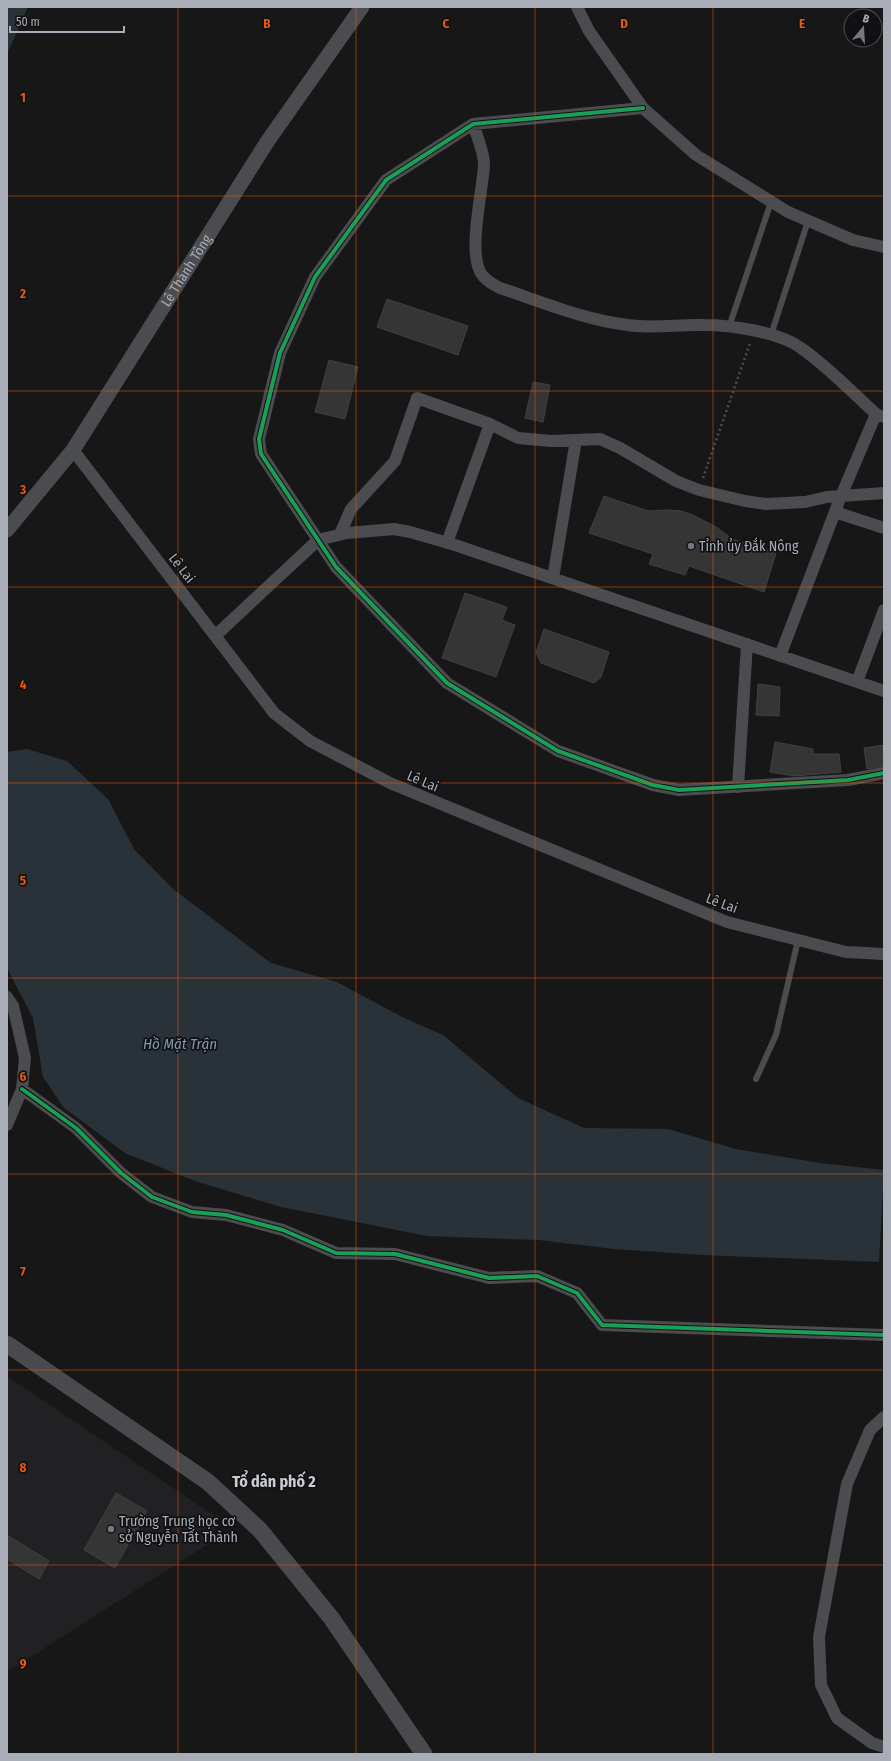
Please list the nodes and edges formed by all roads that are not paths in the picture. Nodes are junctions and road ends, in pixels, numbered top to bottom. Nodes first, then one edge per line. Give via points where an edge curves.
1 (362, 7) edge
2 (577, 7) edge
3 (643, 108) junction
4 (473, 124) junction
5 (771, 202) junction
6 (808, 221) junction
7 (884, 247) edge
8 (729, 327) junction
9 (771, 335) junction
10 (880, 416) edge
11 (490, 424) junction
12 (576, 440) junction
13 (73, 450) junction
14 (884, 493) edge
15 (841, 496) junction
16 (836, 512) junction
17 (884, 528) edge
18 (7, 530) edge
19 (340, 534) junction
20 (318, 540) junction
21 (447, 543) junction
22 (553, 578) junction
23 (884, 610) edge
24 (215, 636) junction
25 (747, 644) junction
26 (780, 656) junction
27 (857, 682) junction
28 (884, 691) edge
29 (884, 773) edge
30 (738, 787) junction
31 (798, 940) junction
32 (884, 954) edge
33 (7, 997) edge
34 (756, 1079) dead end
35 (22, 1088) junction
36 (7, 1125) edge
37 (884, 1335) edge
38 (7, 1344) edge
39 (884, 1417) edge
40 (884, 1748) edge
41 (424, 1754) edge

1 - 13 street, Lê Thánh Tông via 267,142
2 - 3 street via 589,31
3 - 4 street
3 - 5 street via 696,155
4 - 8 street via 484,163 475,254 482,275 490,282 508,291 616,324
4 - 20 street via 386,180 316,277 280,353 259,447 261,454
5 - 6 street
5 - 8 lane
6 - 7 street via 853,240
6 - 9 lane
8 - 9 street
9 - 10 street via 800,347
10 - 15 street
11 - 12 street via 518,438 551,442
11 - 19 street via 417,398 395,461 351,508
11 - 21 street
12 - 15 street via 600,439 676,481 699,490 745,501 766,504 805,502
12 - 22 street
13 - 18 street, Lê Thánh Tông
13 - 24 street, Lê Lai
14 - 15 street
15 - 16 street
16 - 17 street
16 - 26 street
19 - 20 street
19 - 21 street via 394,529
20 - 24 street
20 - 30 street via 336,567 447,683 540,742 558,751 653,785 679,790
21 - 22 street
22 - 25 street
23 - 27 street
24 - 31 street, Lê Lai via 274,712 310,741 390,784 727,922
25 - 26 street
25 - 30 street
26 - 27 street
27 - 28 street
29 - 30 street via 848,780
31 - 32 street, Lê Lai via 846,952
31 - 34 lane via 776,1035
33 - 35 street via 13,1006 25,1058
35 - 36 street
35 - 37 street via 76,1128 121,1173 152,1197 192,1212 226,1215 283,1230 336,1253 395,1254 489,1278 536,1276 576,1293 602,1325
38 - 41 main road via 208,1482 260,1530 332,1619
39 - 40 street via 870,1430 847,1484 819,1637 821,1685 837,1718 872,1744

